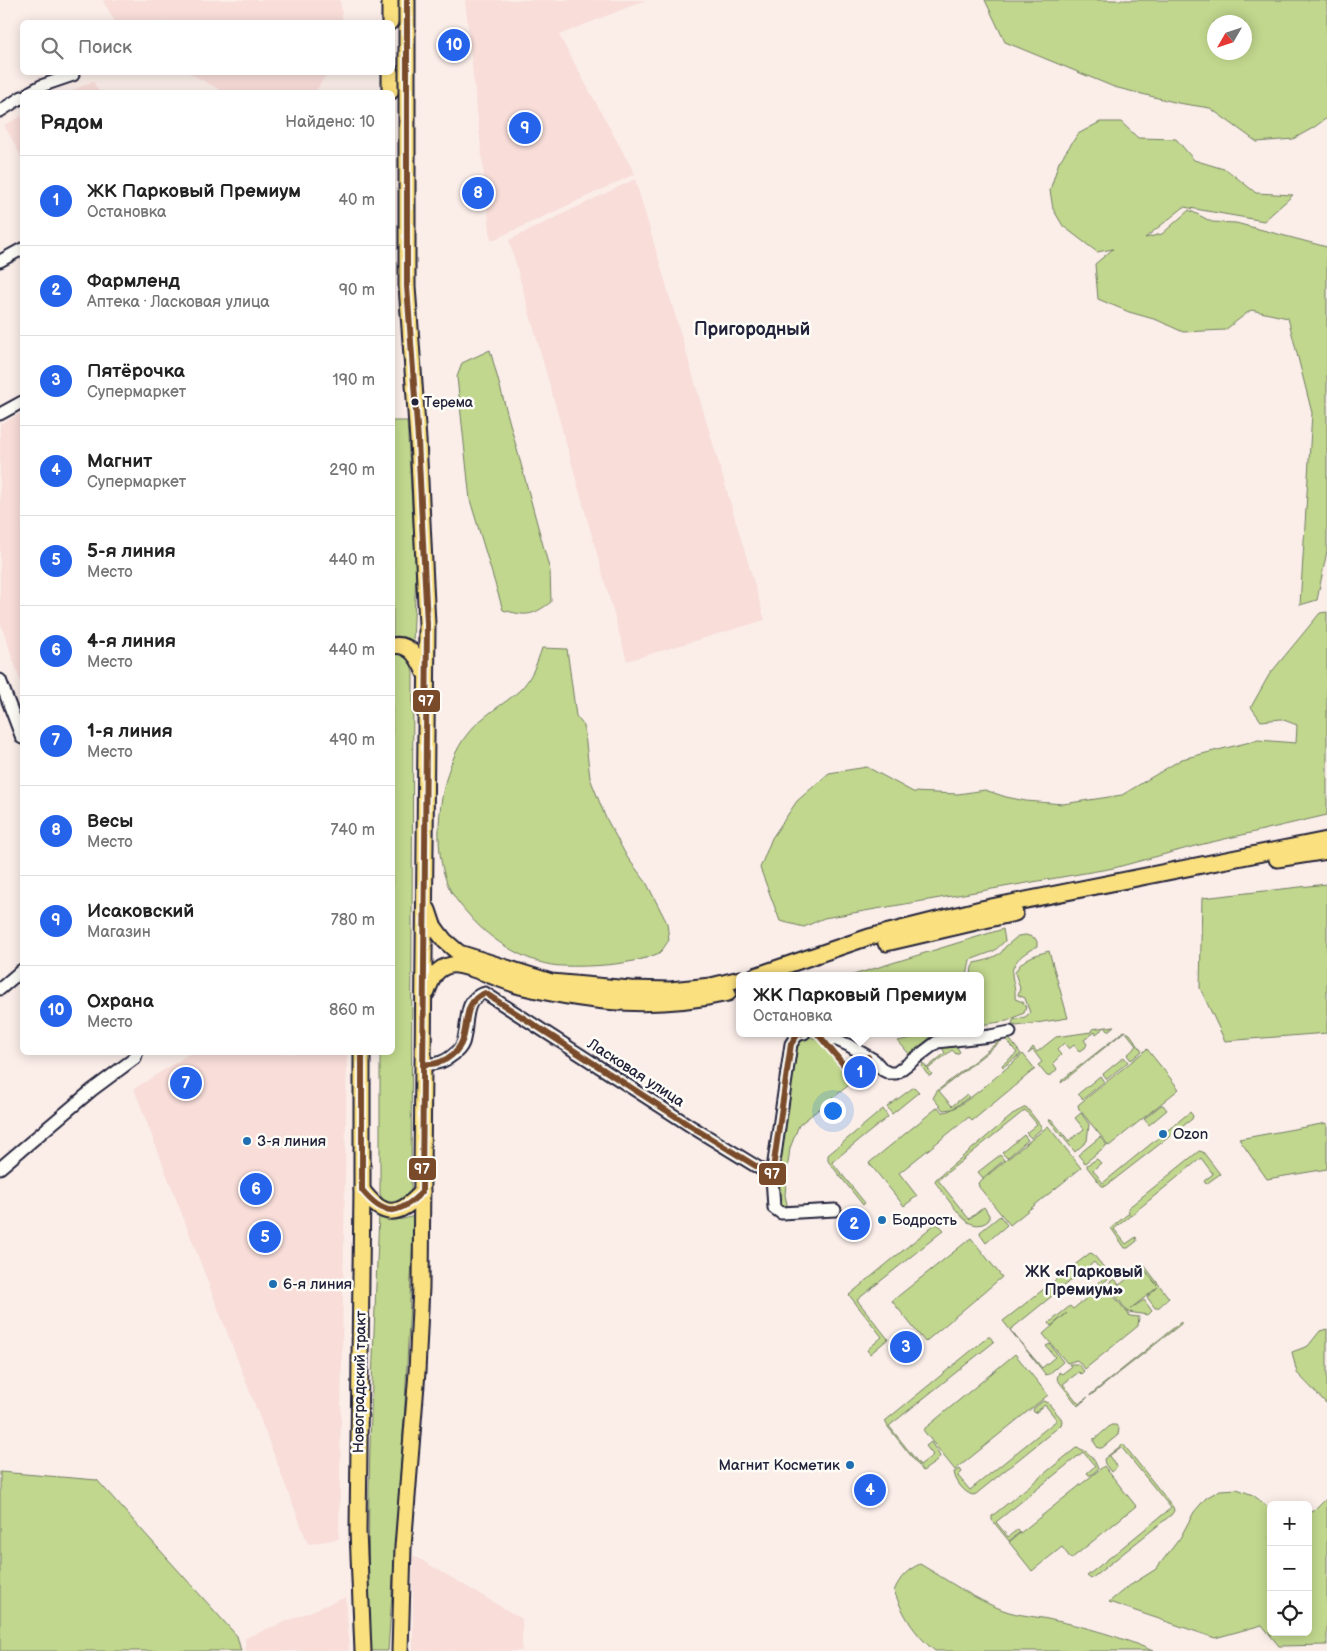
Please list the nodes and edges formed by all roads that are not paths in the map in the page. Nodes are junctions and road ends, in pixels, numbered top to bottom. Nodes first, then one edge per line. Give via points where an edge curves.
1 (390, 0) edge
2 (407, 0) edge
3 (390, 20) edge
4 (73, 75) dead end
5 (390, 75) edge
6 (34, 90) edge
7 (390, 90) edge
8 (20, 98) edge
9 (0, 111) edge
10 (20, 250) edge
11 (0, 261) edge
12 (20, 403) edge
13 (0, 414) edge
14 (395, 646) edge
15 (426, 676) junction
16 (0, 680) edge
17 (20, 733) edge
18 (1327, 840) edge
19 (1327, 851) edge
20 (425, 899) junction
21 (20, 972) edge
22 (771, 972) edge
23 (801, 972) edge
24 (736, 980) edge
25 (0, 989) edge
26 (736, 991) edge
27 (424, 998) junction
28 (1010, 1032) dead end
29 (796, 1037) edge
30 (830, 1037) edge
31 (981, 1037) edge
32 (984, 1037) edge
33 (136, 1055) edge
34 (362, 1055) edge
35 (424, 1064) junction
36 (0, 1168) edge
37 (772, 1176) junction
38 (362, 1190) junction
39 (422, 1192) junction
40 (835, 1210) dead end
41 (363, 1651) edge
42 (400, 1651) edge

1 - 3 main road
2 - 15 main road via 407,286 427,624
4 - 6 street
5 - 7 main road
8 - 9 street
10 - 11 street
12 - 13 street
14 - 15 main road via 409,649 419,659
15 - 20 main road
16 - 17 street
18 - 22 main road via 981,910 869,937
19 - 23 main road via 1246,864 1062,902 869,948
20 - 24 main road via 433,925 454,950 551,982 670,990
20 - 27 main road
21 - 25 street
26 - 27 main road via 664,1003 620,1002 564,996 454,965 436,972
27 - 35 main road
28 - 32 street
29 - 37 street via 791,1044
30 - 31 street via 874,1060 889,1073 896,1073 937,1042
33 - 36 street
34 - 38 main road, Новоградский тракт
35 - 37 street, Ласковая улица via 441,1063 463,1045 466,1017 473,998 485,993
35 - 39 main road
37 - 40 street via 774,1208 781,1213
38 - 39 main road via 373,1204 386,1211 400,1210
38 - 41 main road, Новоградский тракт via 358,1531
39 - 42 main road via 418,1372 403,1547

